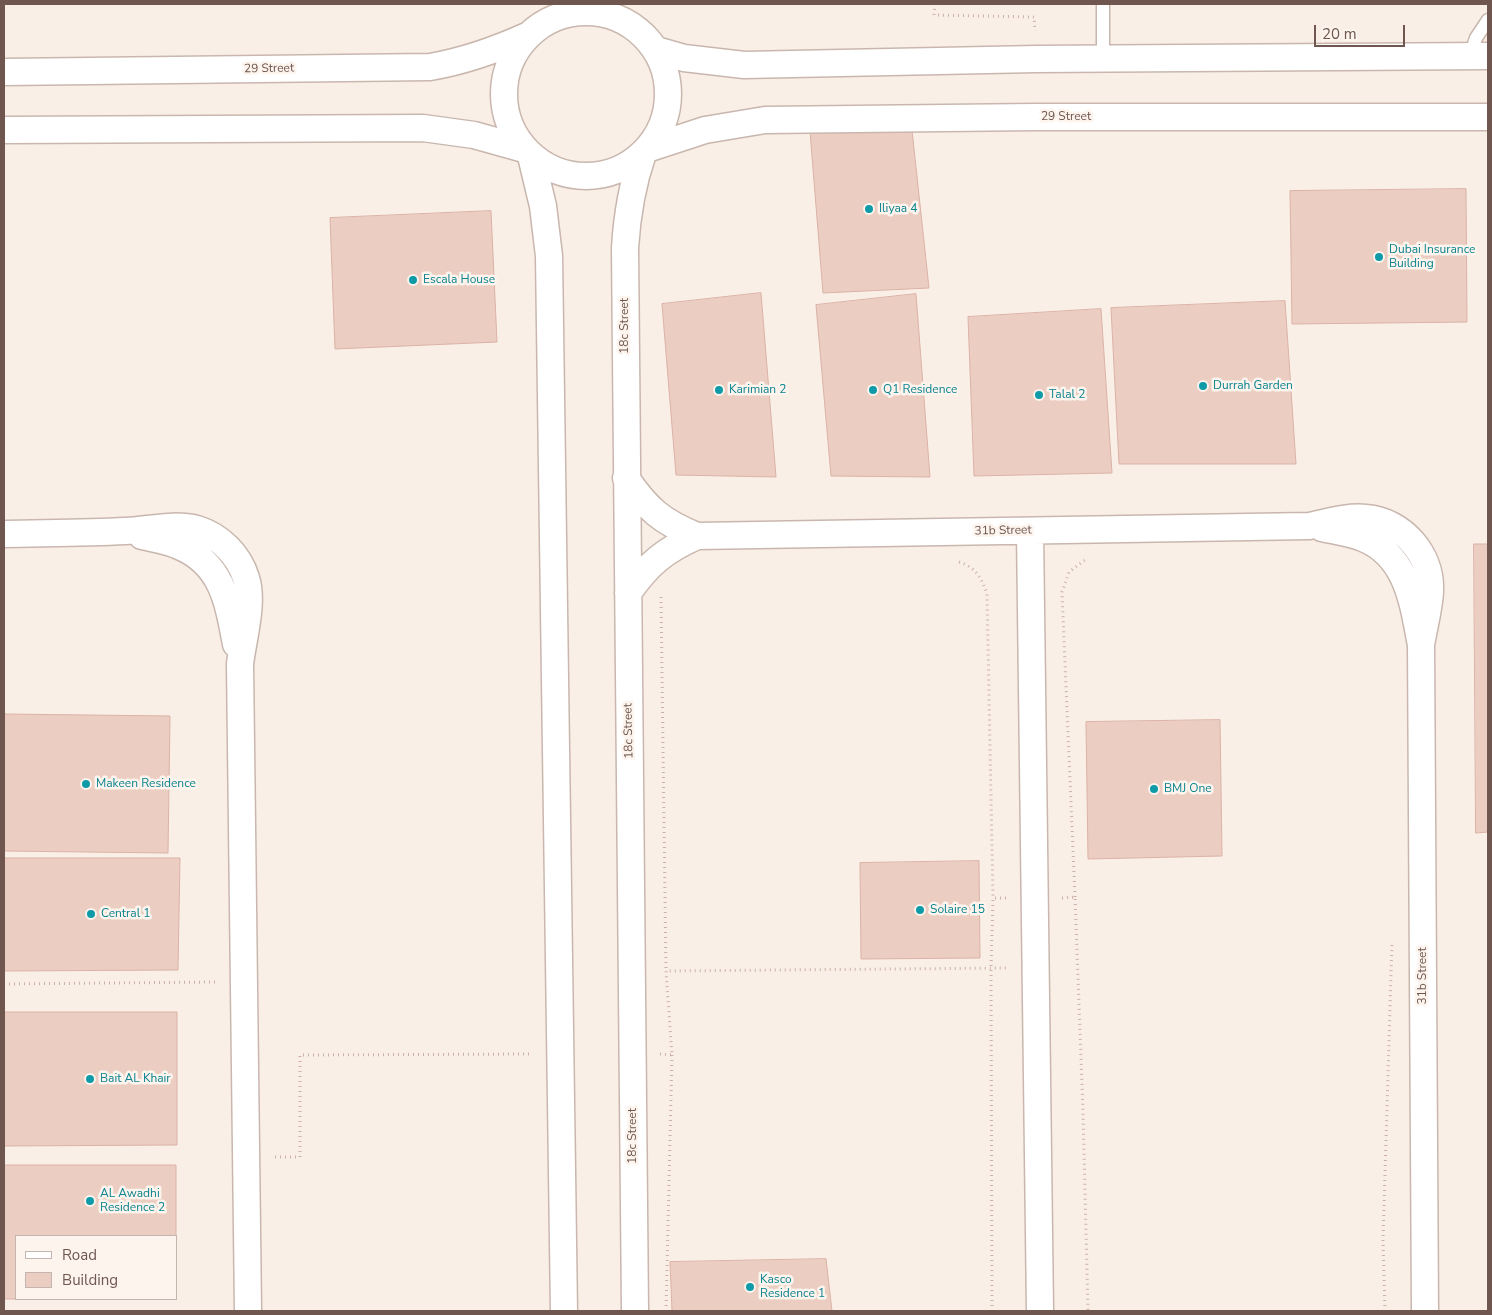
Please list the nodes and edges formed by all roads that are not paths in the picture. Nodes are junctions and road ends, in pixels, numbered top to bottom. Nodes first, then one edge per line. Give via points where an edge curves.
1 (540, 4) edge
2 (632, 4) edge
3 (1103, 4) edge
4 (1488, 20) edge
5 (532, 32) junction
6 (648, 42) junction
7 (1479, 56) edge
8 (1103, 59) junction
9 (4, 72) edge
10 (1488, 117) edge
11 (4, 130) edge
12 (645, 151) junction
13 (527, 152) junction
14 (626, 478) junction
15 (1030, 531) junction
16 (4, 534) edge
17 (697, 536) junction
18 (628, 593) junction
19 (1425, 1310) edge
20 (248, 1311) edge
21 (564, 1311) edge
22 (635, 1311) edge
23 (1040, 1311) edge

1 - 5 street
2 - 6 street
3 - 8 lane
4 - 7 lane via 1476,38
5 - 6 street via 567,14 583,12 614,17 629,24
5 - 9 street, 29 Street via 481,55 430,67
5 - 13 street via 518,47 511,61 503,91 508,122
6 - 8 street via 684,58 744,65
6 - 12 street via 665,70 668,90 659,132
7 - 8 street
10 - 12 street, 29 Street via 765,120 705,130
11 - 13 street via 423,128 474,135
12 - 13 street via 626,166 587,176 567,174 548,167
12 - 14 street, 18c Street via 630,200 625,248
13 - 21 street via 543,206 549,256
14 - 17 street, 31b Street via 656,514 675,528
14 - 18 street, 18c Street
15 - 17 street, 31b Street
15 - 19 street, 31b Street via 1309,526 1367,518 1396,527 1408,536 1425,561 1430,590 1421,645
15 - 23 street
16 - 20 street via 127,531 182,526 210,534 223,543 233,553 247,579 249,608 240,664
17 - 18 street, 31b Street via 657,558
18 - 22 street, 18c Street

